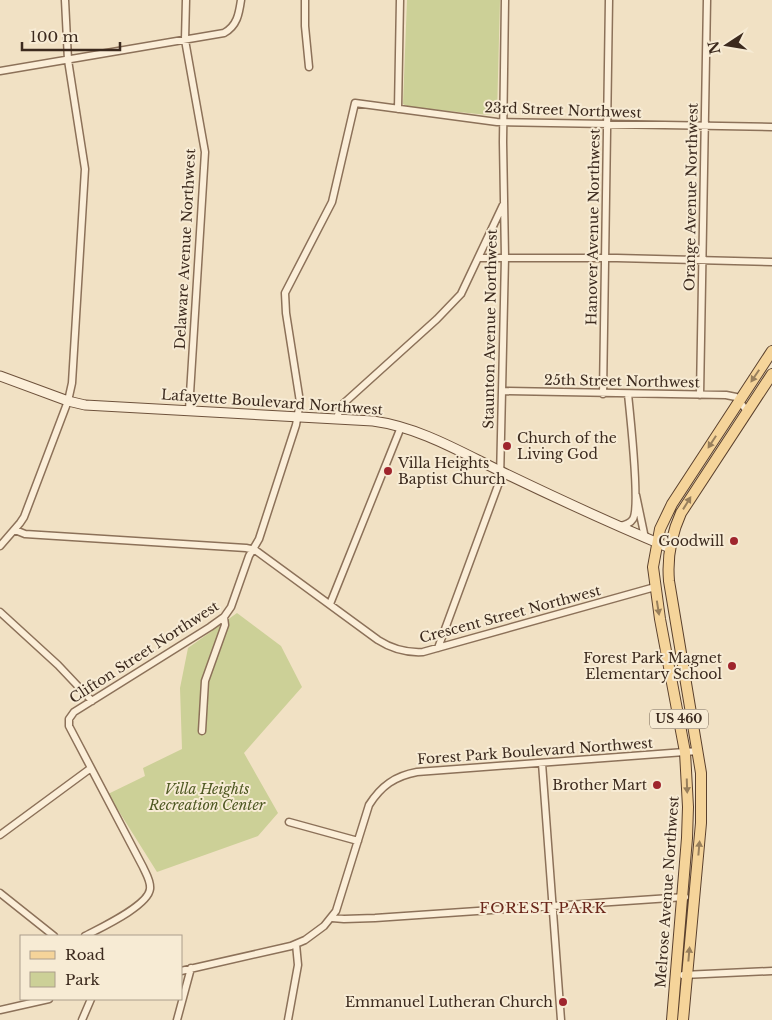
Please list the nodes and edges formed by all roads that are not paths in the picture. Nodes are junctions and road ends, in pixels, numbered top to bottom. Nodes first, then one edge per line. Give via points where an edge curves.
1 (65, 0) edge
2 (186, 0) edge
3 (241, 0) edge
4 (305, 0) edge
5 (400, 0) edge
6 (505, 0) edge
7 (609, 0) edge
8 (707, 0) edge
9 (185, 40) junction
10 (68, 60) junction
11 (309, 67) dead end
12 (0, 71) edge
13 (355, 104) joint
14 (398, 109) junction
15 (503, 122) junction
16 (607, 124) junction
17 (704, 126) junction
18 (772, 127) edge
19 (504, 204) junction
20 (505, 257) junction
21 (480, 258) junction
22 (605, 258) junction
23 (702, 261) junction
24 (772, 262) edge
25 (772, 351) edge
26 (772, 374) edge
27 (0, 376) edge
28 (772, 383) edge
29 (503, 391) junction
30 (603, 394) junction
31 (628, 394) junction
32 (759, 394) junction
33 (700, 395) junction
34 (68, 401) junction
35 (739, 401) junction
36 (190, 410) junction
37 (747, 411) junction
38 (298, 416) junction
39 (337, 419) junction
40 (401, 427) junction
41 (500, 471) junction
42 (635, 491) junction
43 (619, 526) junction
44 (15, 530) junction
45 (645, 538) junction
46 (657, 543) junction
47 (0, 546) edge
48 (670, 548) junction
49 (253, 549) junction
50 (655, 587) junction
51 (330, 604) junction
52 (0, 612) edge
53 (224, 617) junction
54 (438, 648) junction
55 (92, 701) junction
56 (202, 732) dead end
57 (698, 751) junction
58 (685, 752) junction
59 (542, 763) junction
60 (91, 768) junction
61 (290, 822) dead end
62 (0, 835) edge
63 (358, 841) junction
64 (0, 893) edge
65 (682, 897) junction
66 (694, 897) junction
67 (552, 905) junction
68 (332, 918) junction
69 (53, 935) edge
70 (87, 935) edge
71 (296, 944) junction
72 (191, 968) junction
73 (182, 971) edge
74 (772, 971) edge
75 (676, 975) junction
76 (687, 975) junction
77 (182, 999) edge
78 (45, 1000) edge
79 (90, 1000) edge
80 (182, 1000) edge
81 (0, 1010) edge
82 (82, 1020) edge
83 (176, 1020) edge
84 (288, 1020) edge
85 (561, 1020) edge
86 (672, 1020) edge
87 (683, 1020) edge

1 - 10 street
2 - 9 street, Delaware Avenue Northwest
3 - 9 street via 236,21 229,31
4 - 11 street
5 - 14 street
6 - 15 street, Staunton Avenue Northwest
7 - 16 street, Hanover Avenue Northwest
8 - 17 street, Orange Avenue Northwest
9 - 10 street
9 - 36 street, Delaware Avenue Northwest via 204,152
10 - 12 street
10 - 34 street via 85,169 72,383
13 - 14 street, 23rd Street Northwest
13 - 38 street, Clifton Street Northwest via 332,202 285,294 300,402
14 - 15 street, 23rd Street Northwest
15 - 16 street, 23rd Street Northwest
15 - 19 street, Staunton Avenue Northwest
16 - 17 street, 23rd Street Northwest
16 - 22 street, Hanover Avenue Northwest
17 - 18 street, 23rd Street Northwest
17 - 23 street, Orange Avenue Northwest
19 - 20 street, Staunton Avenue Northwest
19 - 21 street
20 - 21 street
20 - 22 street
20 - 29 street, Staunton Avenue Northwest
21 - 39 street via 466,286 452,304 344,403
22 - 23 street
22 - 30 street, Hanover Avenue Northwest
23 - 24 street
23 - 33 street, Orange Avenue Northwest
25 -> 35 main road, Melrose Avenue Northwest / US 460
26 - 32 main road, Melrose Avenue Northwest / US 460
27 - 34 main road, Lafayette Boulevard Northwest
28 - 32 main road
29 - 30 street, 25th Street Northwest
29 - 41 street, Staunton Avenue Northwest
30 - 31 street, 25th Street Northwest
31 - 33 street, 25th Street Northwest
31 - 42 street
32 - 37 main road, Melrose Avenue Northwest / US 460
33 - 35 street, 25th Street Northwest via 734,396
34 - 36 main road, Lafayette Boulevard Northwest via 85,405
34 - 44 street via 24,517
35 - 37 street
35 -> 46 main road, Melrose Avenue Northwest / US 460 via 672,504
36 - 38 main road, Lafayette Boulevard Northwest
48 -> 37 main road, Melrose Avenue Northwest / US 460 via 681,513
38 - 39 main road, Lafayette Boulevard Northwest
38 - 49 street, Clifton Street Northwest
39 - 40 main road, Lafayette Boulevard Northwest
40 - 41 main road, Lafayette Boulevard Northwest via 442,442
40 - 51 street
41 - 43 main road, Lafayette Boulevard Northwest
41 - 54 street, Staunton Avenue Northwest via 495,496
42 - 43 street via 633,519
42 - 45 street
43 - 45 main road, Lafayette Boulevard Northwest
44 - 47 street
44 - 49 street, Crescent Street Northwest via 25,534
45 - 46 main road, Lafayette Boulevard Northwest
46 - 48 main road, Lafayette Boulevard Northwest
46 - 50 main road, Melrose Avenue Northwest / US 460 via 653,567
48 - 57 main road, Melrose Avenue Northwest / US 460 via 669,581
49 - 51 street, Crescent Street Northwest
49 - 53 street, Clifton Street Northwest via 231,608
50 - 54 street, Crescent Street Northwest
50 -> 58 main road, Melrose Avenue Northwest / US 460
51 - 54 street, Crescent Street Northwest via 366,632 395,649 414,652
52 - 55 street
53 - 55 street, Clifton Street Northwest
53 - 56 street via 205,681
55 - 60 street, Clifton Street Northwest via 69,719 69,726
57 - 58 street, Forest Park Boulevard Northwest
66 -> 57 main road, Melrose Avenue Northwest / US 460 via 702,800
58 - 59 street, Forest Park Boulevard Northwest
58 -> 65 main road, Melrose Avenue Northwest / US 460 via 688,807
59 - 63 street, Forest Park Boulevard Northwest via 417,772 396,778 379,791 369,805
59 - 67 street
60 - 62 street
60 - 70 street via 150,886 144,901
61 - 63 street
63 - 68 street, Forest Park Boulevard Northwest
64 - 69 street
65 - 66 street
65 - 67 street
65 - 75 main road, Melrose Avenue Northwest / US 460
76 -> 66 main road, Melrose Avenue Northwest / US 460
67 - 68 street via 375,918
67 - 85 street
68 - 71 street, Forest Park Boulevard Northwest via 313,935
71 - 72 street, Forest Park Boulevard Northwest
71 - 84 street via 298,966
72 - 73 street, Forest Park Boulevard Northwest
72 - 77 street
74 - 76 street
75 - 76 street
75 - 86 main road, Melrose Avenue Northwest / US 460
76 - 87 main road, Melrose Avenue Northwest / US 460
78 - 81 street
79 - 82 street
80 - 83 street

